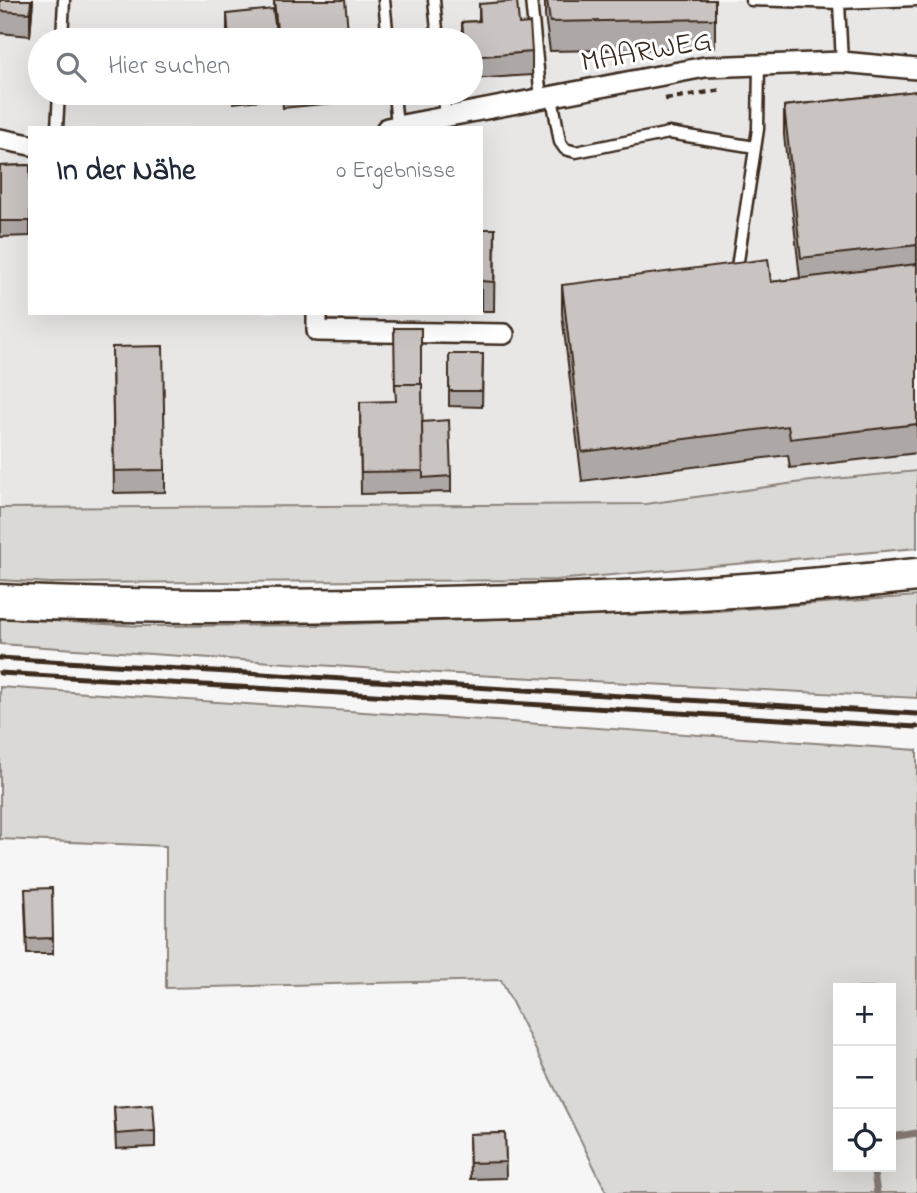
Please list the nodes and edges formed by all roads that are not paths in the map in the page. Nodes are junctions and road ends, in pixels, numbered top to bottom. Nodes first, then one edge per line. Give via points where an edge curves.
1 (64, 0) edge
2 (384, 0) edge
3 (434, 0) edge
4 (531, 0) edge
5 (751, 0) edge
6 (917, 1) edge
7 (839, 3) junction
8 (63, 28) edge
9 (387, 28) edge
10 (437, 28) edge
11 (842, 62) junction
12 (759, 63) junction
13 (917, 69) edge
14 (547, 98) junction
15 (58, 105) edge
16 (393, 105) edge
17 (444, 105) edge
18 (446, 118) junction
19 (57, 126) edge
20 (392, 126) edge
21 (398, 126) edge
22 (0, 139) edge
23 (28, 145) edge
24 (755, 147) junction
25 (735, 283) edge
26 (317, 315) edge
27 (504, 334) dead end
28 (917, 575) edge
29 (0, 601) edge

1 - 8 lane
2 - 9 lane
3 - 10 lane
4 - 14 lane
5 - 7 lane
6 - 7 lane
7 - 11 lane
11 - 12 street, MAARWEG
11 - 13 street, MAARWEG
12 - 14 street, MAARWEG via 705,67
12 - 24 lane
14 - 18 street, MAARWEG
14 - 24 lane via 559,142 576,152 669,133
15 - 19 lane
16 - 20 lane
17 - 18 lane
18 - 21 street, MAARWEG
22 - 23 street
24 - 25 lane
26 - 27 street via 317,331
28 - 29 main road via 547,601 150,608

